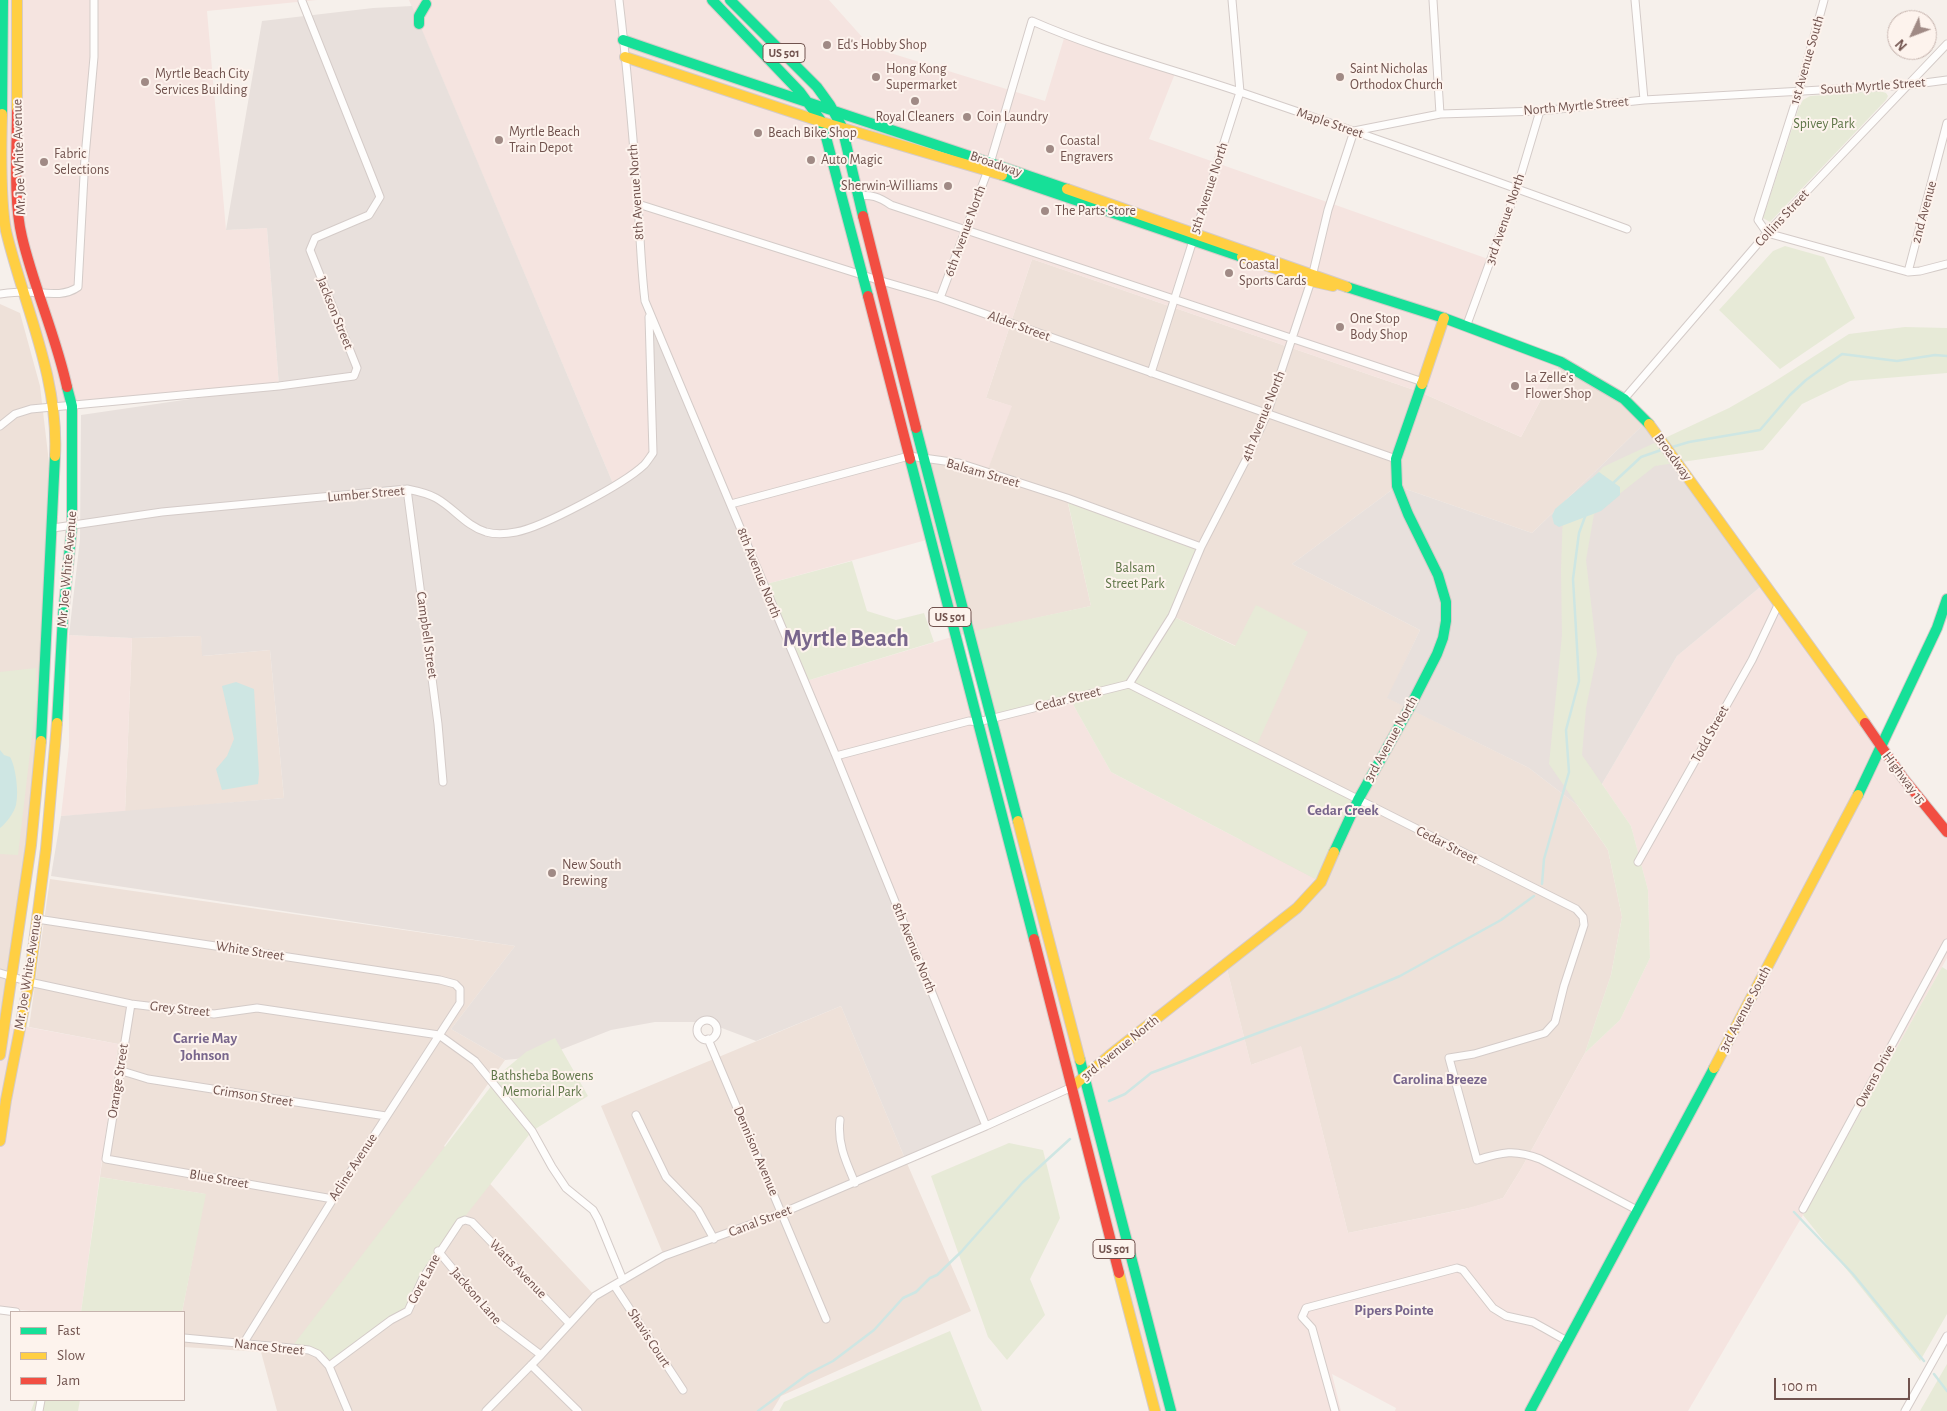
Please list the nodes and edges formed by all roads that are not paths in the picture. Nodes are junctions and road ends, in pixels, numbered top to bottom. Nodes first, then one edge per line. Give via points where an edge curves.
1 (2, 0) edge
2 (17, 0) edge
3 (94, 0) edge
4 (619, 0) edge
5 (712, 0) edge
6 (730, 0) edge
7 (1232, 0) edge
8 (1434, 0) edge
9 (1635, 0) edge
10 (1824, 0) edge
11 (302, 2) dead end
12 (426, 4) dead end
13 (17, 16) junction
14 (1, 19) edge
15 (1032, 21) joint
16 (420, 24) dead end
17 (17, 31) junction
18 (2, 33) edge
19 (623, 40) junction
20 (1947, 44) edge
21 (625, 57) junction
22 (1947, 80) edge
23 (1909, 85) junction
24 (1799, 91) junction
25 (1240, 92) junction
26 (1644, 100) junction
27 (808, 103) junction
28 (833, 111) junction
29 (1540, 111) junction
30 (1440, 114) junction
31 (822, 122) junction
32 (1947, 123) edge
33 (842, 128) junction
34 (1354, 131) junction
35 (989, 166) junction
36 (1517, 188) junction
37 (857, 196) junction
38 (638, 204) junction
39 (966, 229) junction
40 (1628, 229) dead end
41 (1767, 233) junction
42 (1194, 236) junction
43 (1947, 264) edge
44 (1908, 272) junction
45 (863, 275) junction
46 (1312, 278) junction
47 (878, 280) junction
48 (23, 292) junction
49 (40, 293) junction
50 (0, 294) edge
51 (940, 298) junction
52 (1174, 298) junction
53 (648, 310) junction
54 (1444, 318) junction
55 (1466, 327) junction
56 (1292, 339) junction
57 (1150, 373) junction
58 (1423, 382) junction
59 (1624, 399) junction
60 (53, 406) junction
61 (72, 406) junction
62 (1266, 414) junction
63 (0, 426) edge
64 (909, 456) junction
65 (924, 458) junction
66 (1396, 459) junction
67 (407, 489) junction
68 (730, 504) junction
69 (72, 526) junction
70 (53, 528) junction
71 (1201, 547) junction
72 (1947, 600) edge
73 (1779, 604) junction
74 (1129, 684) junction
75 (993, 718) junction
76 (978, 722) junction
77 (1880, 746) junction
78 (836, 756) junction
79 (443, 782) dead end
80 (1358, 800) junction
81 (1947, 832) edge
82 (1638, 862) dead end
83 (37, 919) junction
84 (1947, 943) edge
85 (0, 973) edge
86 (12, 977) junction
87 (29, 982) junction
88 (460, 989) joint
89 (131, 1004) junction
90 (439, 1035) junction
91 (708, 1039) dead end
92 (0, 1055) edge
93 (122, 1071) junction
94 (1084, 1077) junction
95 (1072, 1087) junction
96 (636, 1115) dead end
97 (386, 1116) junction
98 (840, 1120) dead end
99 (986, 1126) junction
100 (0, 1141) edge
101 (106, 1159) joint
102 (855, 1183) junction
103 (333, 1199) junction
104 (1803, 1209) dead end
105 (1637, 1210) junction
106 (782, 1213) junction
107 (465, 1220) joint
108 (714, 1239) junction
109 (438, 1252) junction
110 (623, 1280) junction
111 (614, 1285) junction
112 (826, 1319) dead end
113 (569, 1322) junction
114 (1947, 1336) edge
115 (185, 1338) edge
116 (1567, 1341) junction
117 (243, 1344) junction
118 (541, 1355) junction
119 (531, 1365) junction
120 (329, 1366) junction
121 (683, 1390) dead end
122 (348, 1411) edge
123 (486, 1411) edge
124 (578, 1411) edge
125 (1155, 1411) edge
126 (1171, 1411) edge
127 (1335, 1411) edge
128 (1530, 1411) edge
129 (1905, 1411) edge

1 - 14 main road, Mr. Joe White Avenue
2 - 13 main road, Mr. Joe White Avenue
3 - 49 street via 94,57 85,157 80,281 73,291
4 - 19 street, 8th Avenue North
5 - 27 main road, US 501
6 - 28 main road, US 501 via 818,87
7 - 25 street, 5th Avenue North
8 - 30 street
9 - 26 street
10 - 24 street, 1st Avenue South
11 - 61 street, Jackson Street via 380,196 370,215 315,238 310,250 357,368 354,376
12 - 16 main road via 419,16
13 - 14 main road
13 - 17 main road, Mr. Joe White Avenue
14 - 18 main road, Mr. Joe White Avenue
15 - 25 street, Maple Street via 1065,35
15 - 35 street, 6th Avenue North
17 - 18 main road
17 - 49 main road, Mr. Joe White Avenue via 17,188 22,236
18 - 48 main road, Mr. Joe White Avenue via 1,185 5,229
19 - 21 street, 8th Avenue North
19 - 27 main road, Broadway
20 - 23 street, Collins Street
21 - 31 main road, Broadway
21 - 38 street, 8th Avenue North
22 - 23 street, South Myrtle Street
23 - 24 street, South Myrtle Street
23 - 41 street, Collins Street
24 - 26 street, North Myrtle Street
24 - 41 street, 1st Avenue South via 1758,220
25 - 34 street, Maple Street
25 - 42 street, 5th Avenue North
26 - 29 street, North Myrtle Street
27 - 28 main road, Broadway
27 - 31 main road, US 501
28 - 33 main road, US 501
28 - 35 main road, Broadway
29 - 30 street, North Myrtle Street
29 - 36 street, 3rd Avenue North
30 - 34 street, North Myrtle Street
31 - 33 main road, Broadway
31 - 45 main road, US 501
32 - 44 street, 2nd Avenue
33 - 35 main road, Broadway
33 - 37 main road, US 501
34 - 36 street, Maple Street
34 - 46 street, 4th Avenue North via 1328,210
35 - 39 street, 6th Avenue North
35 - 42 main road, Broadway
36 - 40 street, Maple Street
36 - 55 street, 3rd Avenue North
37 - 39 street via 880,198
37 - 47 main road, US 501
38 - 45 street, Alder Street
38 - 53 street, 8th Avenue North via 640,260
39 - 51 street, 6th Avenue North
39 - 52 street
41 - 44 street
41 - 59 street, Collins Street
42 - 46 main road, Broadway
42 - 52 street, 5th Avenue North
43 - 44 street
45 - 47 street, Alder Street
45 - 64 main road, US 501
46 - 54 main road, Broadway
46 - 56 street, 4th Avenue North
47 - 51 street, Alder Street
47 - 65 main road, US 501
48 - 49 street
48 - 50 street
48 - 60 main road, Mr. Joe White Avenue via 50,381
49 - 61 main road, Mr. Joe White Avenue
51 - 57 street, Alder Street
52 - 56 street
52 - 57 street, 5th Avenue North
53 - 67 street, Lumber Street via 652,453 645,465 614,486 555,517 518,532 501,534 471,525 436,499
53 - 68 street, 8th Avenue North
54 - 55 main road, Broadway
54 - 58 main road, 3rd Avenue North
55 - 59 main road, Broadway via 1562,362
56 - 58 street
56 - 62 street, 4th Avenue North
57 - 62 street, Alder Street
58 - 66 main road, 3rd Avenue North
59 - 73 main road, Broadway via 1647,421
60 - 61 street, Jackson Street
60 - 63 street, Jackson Street via 16,414
60 - 70 main road, Mr. Joe White Avenue via 56,439
61 - 69 main road, Mr. Joe White Avenue
62 - 66 street, Alder Street
62 - 71 street, 4th Avenue North
64 - 65 street, Balsam Street
64 - 68 street, Balsam Street
64 - 76 main road, US 501
65 - 71 street, Balsam Street via 959,463
65 - 75 main road, US 501
66 - 80 main road, 3rd Avenue North via 1397,486 1438,575 1446,602 1446,621 1437,654
67 - 69 street, Lumber Street via 162,512
67 - 79 street, Campbell Street
68 - 78 street, 8th Avenue North
69 - 70 street, Lumber Street
69 - 83 main road, Mr. Joe White Avenue via 56,741
70 - 86 main road, Mr. Joe White Avenue via 41,747
71 - 74 street, 4th Avenue North via 1172,616
72 - 77 main road, 3rd Avenue South via 1937,628
73 - 77 main road, Broadway
73 - 82 street, Todd Street via 1752,660
74 - 75 street, Cedar Street
74 - 80 street, Cedar Street
75 - 76 street, Cedar Street
75 - 94 main road, US 501
76 - 78 street, Cedar Street via 969,721
76 - 95 main road, US 501
77 - 81 main road, Highway 15
77 - 105 main road, 3rd Avenue South via 1869,774 1806,896
78 - 99 street, 8th Avenue North
80 - 94 main road, 3rd Avenue North via 1321,882 1297,908
80 - 105 street, Cedar Street via 1576,909 1583,917 1584,925 1555,1022 1545,1033 1449,1058 1477,1160 1508,1152 1523,1152
83 - 87 main road, Mr. Joe White Avenue
83 - 88 street, White Street via 440,980 455,984
84 - 104 street, Owens Drive
85 - 86 street, Grey Street
86 - 87 street, Grey Street
86 - 92 main road, Mr. Joe White Avenue
87 - 89 street, Grey Street
87 - 100 main road, Mr. Joe White Avenue
88 - 90 street, Acline Avenue via 460,1003
89 - 90 street, Grey Street via 214,1014 257,1008
89 - 93 street, Orange Street
90 - 97 street, Acline Avenue
90 - 110 street via 475,1060 532,1131 566,1188 593,1210
91 - 106 street, Dennison Avenue
93 - 97 street, Crimson Street via 148,1079
93 - 101 street, Orange Street
94 - 95 main road, 3rd Avenue North
94 - 126 main road, US 501
95 - 99 street, Canal Street
95 - 125 main road, US 501
96 - 108 street via 666,1177 698,1210
97 - 103 street, Acline Avenue
98 - 102 street via 838,1134
99 - 102 street, Canal Street
101 - 103 street, Blue Street
102 - 106 street, Canal Street
103 - 117 street, Acline Avenue
105 - 116 main road, 3rd Avenue South
106 - 108 street, Canal Street
106 - 112 street, Dennison Avenue
107 - 109 street, Gore Lane via 460,1222
107 - 113 street, Watts Avenue via 472,1222
108 - 110 street, Canal Street via 664,1256
109 - 118 street, Jackson Lane via 496,1322
109 - 120 street, Gore Lane via 422,1278 408,1312 391,1320
110 - 111 street, Canal Street
111 - 113 street, Canal Street via 595,1296
111 - 121 street, Shavis Court
113 - 118 street, Canal Street
114 - 129 street
115 - 117 street, Nance Street
116 - 127 street via 1533,1322 1506,1316 1493,1308 1462,1270 1456,1268 1306,1308 1302,1317 1312,1328
116 - 128 main road, 3rd Avenue South
117 - 120 street, Nance Street via 309,1350
118 - 119 street, Canal Street
119 - 123 street, Canal Street
119 - 124 street
120 - 122 street, Nance Street

